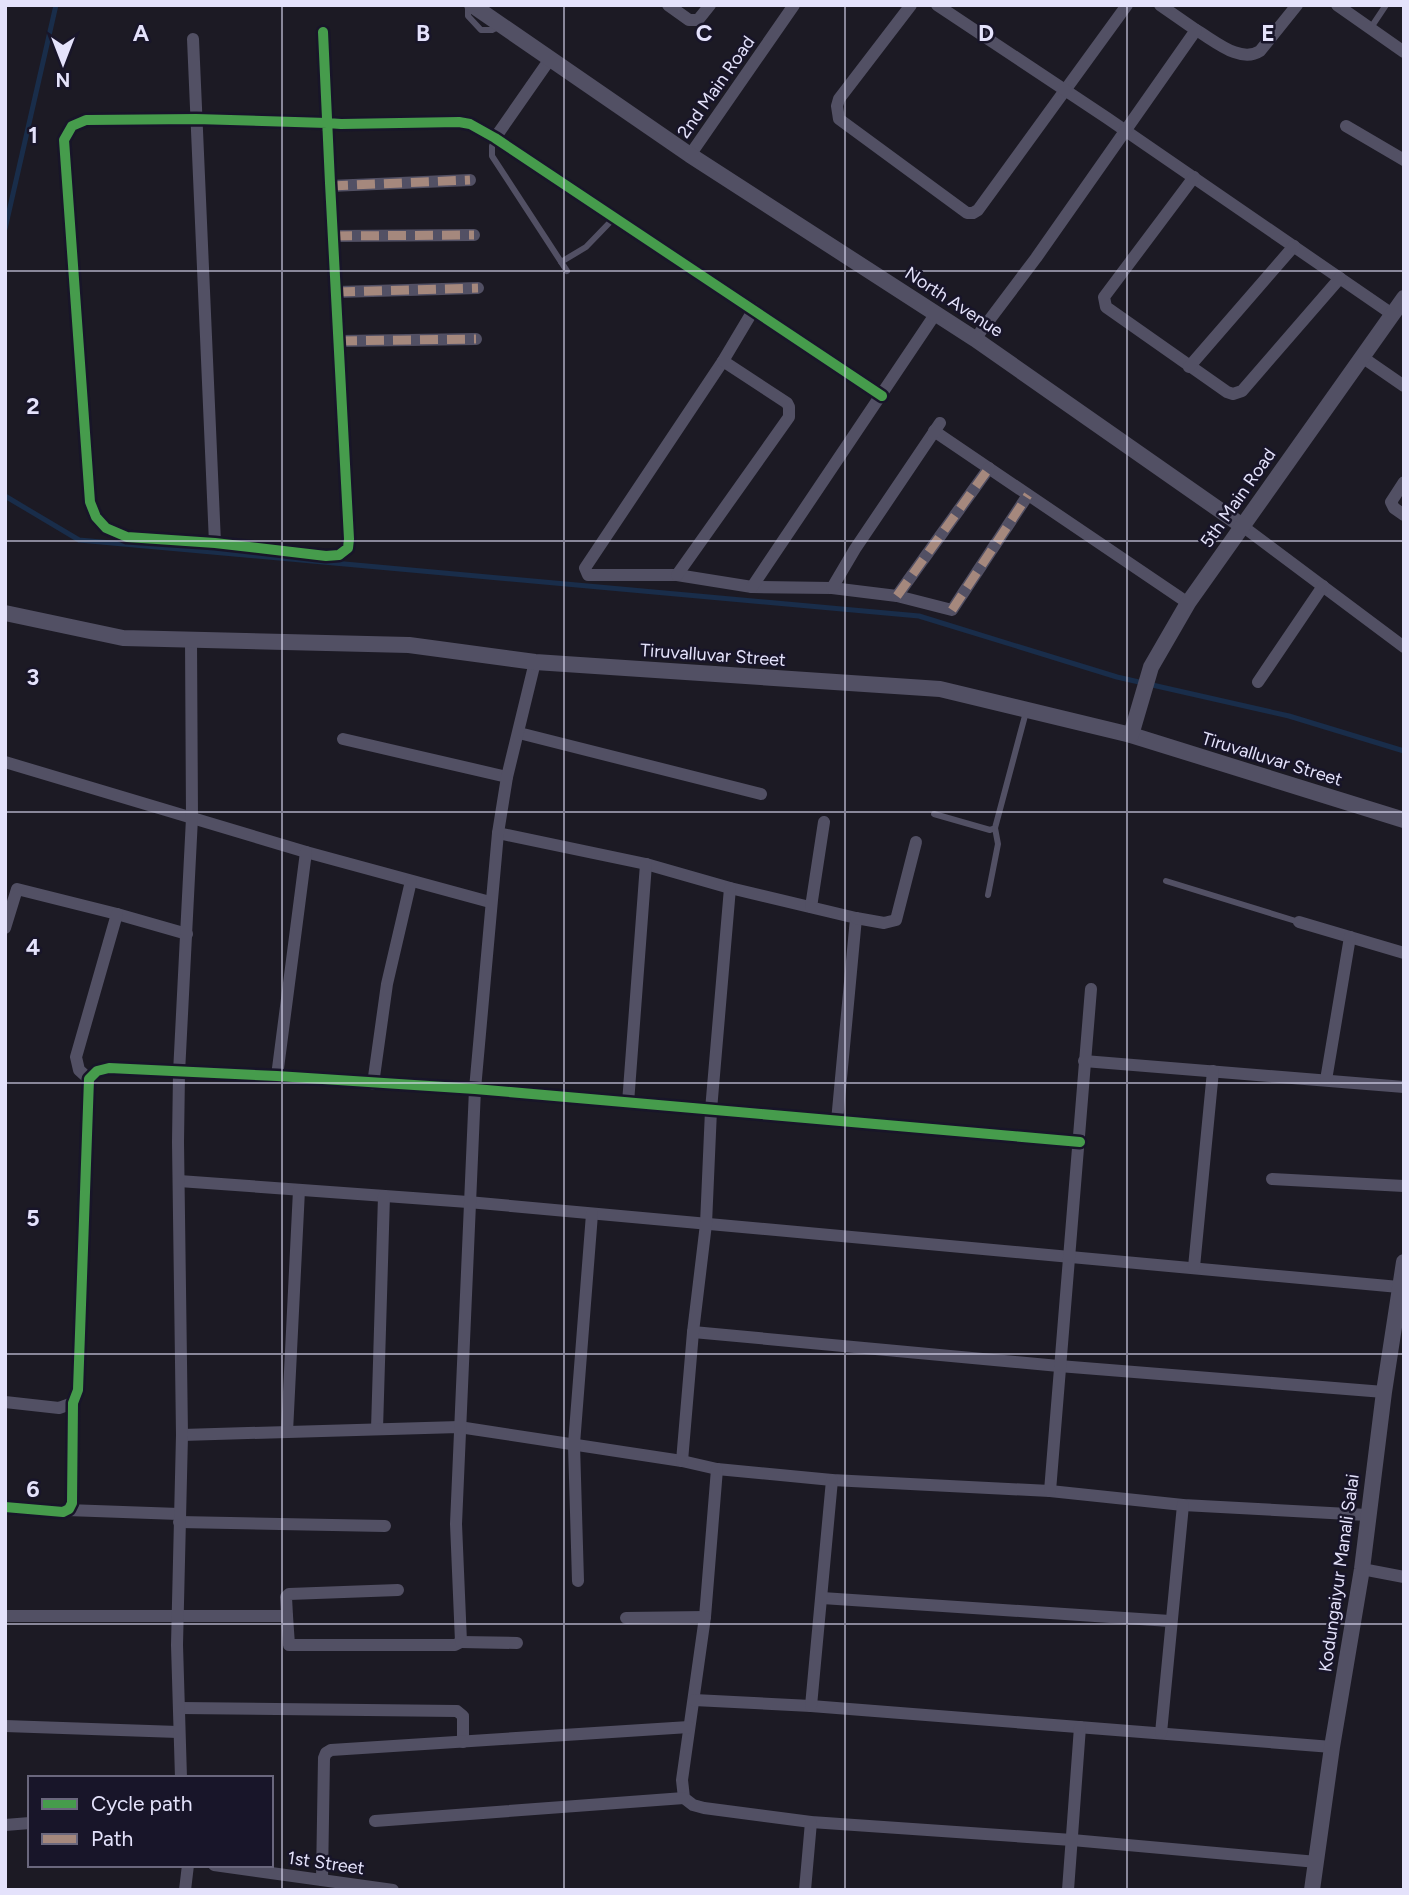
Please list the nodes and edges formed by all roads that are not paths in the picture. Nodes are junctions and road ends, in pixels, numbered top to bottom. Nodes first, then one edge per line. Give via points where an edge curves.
1 (470, 5) edge
2 (668, 5) edge
3 (710, 5) edge
4 (794, 5) edge
5 (911, 5) edge
6 (937, 5) edge
7 (1127, 5) edge
8 (1160, 5) edge
9 (1297, 5) edge
10 (1337, 5) edge
11 (1386, 5) edge
12 (1370, 29) junction
13 (1196, 30) junction
14 (323, 32) dead end
15 (193, 39) dead end
16 (1404, 52) edge
17 (550, 59) junction
18 (1065, 89) junction
19 (196, 119) junction
20 (327, 123) junction
21 (1346, 126) dead end
22 (1124, 130) junction
23 (495, 138) junction
24 (690, 155) junction
25 (1404, 160) edge
26 (1194, 177) junction
27 (470, 180) dead end
28 (330, 186) junction
29 (615, 217) junction
30 (474, 235) dead end
31 (334, 236) junction
32 (1294, 246) junction
33 (561, 262) junction
34 (567, 271) dead end
35 (1340, 278) junction
36 (478, 288) dead end
37 (337, 292) junction
38 (1404, 299) edge
39 (754, 309) junction
40 (936, 313) junction
41 (1392, 314) junction
42 (476, 339) dead end
43 (975, 339) junction
44 (340, 341) junction
45 (1362, 357) junction
46 (723, 361) junction
47 (1189, 366) junction
48 (1404, 386) edge
49 (882, 396) junction
50 (989, 468) junction
51 (1404, 482) edge
52 (1028, 495) junction
53 (1404, 515) edge
54 (1241, 525) junction
55 (215, 543) junction
56 (677, 575) junction
57 (1323, 586) junction
58 (752, 587) junction
59 (832, 588) junction
60 (897, 596) junction
61 (1188, 603) junction
62 (5, 614) edge
63 (191, 640) junction
64 (1404, 647) edge
65 (535, 663) junction
66 (1258, 682) dead end
67 (1027, 710) junction
68 (519, 733) junction
69 (1131, 735) junction
70 (343, 738) dead end
71 (5, 762) edge
72 (508, 777) junction
73 (761, 794) dead end
74 (934, 814) dead end
75 (192, 818) junction
76 (1404, 820) edge
77 (824, 822) dead end
78 (995, 828) junction
79 (498, 833) junction
80 (916, 842) dead end
81 (306, 852) junction
82 (646, 864) junction
83 (411, 881) junction
84 (1166, 881) dead end
85 (11, 887) edge
86 (730, 888) junction
87 (988, 895) dead end
88 (491, 902) junction
89 (811, 907) junction
90 (117, 914) junction
91 (856, 918) junction
92 (1298, 922) joint
93 (5, 928) edge
94 (187, 934) junction
95 (1350, 937) junction
96 (1404, 953) edge
97 (1091, 989) dead end
98 (1084, 1061) junction
99 (1213, 1071) junction
100 (179, 1073) junction
101 (277, 1076) junction
102 (89, 1079) junction
103 (1326, 1080) junction
104 (373, 1084) junction
105 (1404, 1087) edge
106 (475, 1089) junction
107 (628, 1103) junction
108 (711, 1110) junction
109 (837, 1121) junction
110 (1080, 1142) junction
111 (1272, 1179) dead end
112 (179, 1181) junction
113 (1404, 1186) edge
114 (299, 1190) junction
115 (384, 1196) junction
116 (468, 1202) junction
117 (592, 1214) junction
118 (706, 1224) junction
119 (1069, 1255) junction
120 (1404, 1262) edge
121 (1194, 1267) junction
122 (1399, 1287) junction
123 (693, 1332) junction
124 (1059, 1366) junction
125 (1384, 1392) junction
126 (5, 1402) edge
127 (73, 1403) junction
128 (459, 1427) junction
129 (377, 1429) junction
130 (286, 1432) junction
131 (182, 1435) junction
132 (574, 1444) junction
133 (682, 1461) junction
134 (717, 1469) junction
135 (832, 1480) junction
136 (1050, 1491) junction
137 (1183, 1505) junction
138 (5, 1507) edge
139 (67, 1510) junction
140 (1367, 1515) junction
141 (179, 1518) junction
142 (385, 1526) dead end
143 (1362, 1569) junction
144 (1404, 1577) edge
145 (578, 1581) dead end
146 (398, 1590) dead end
147 (822, 1598) junction
148 (177, 1614) junction
149 (5, 1616) edge
150 (286, 1616) junction
151 (705, 1617) junction
152 (626, 1618) dead end
153 (1170, 1621) junction
154 (461, 1642) junction
155 (517, 1643) dead end
156 (694, 1700) junction
157 (811, 1706) junction
158 (180, 1708) junction
159 (5, 1726) edge
160 (689, 1727) junction
161 (1080, 1727) junction
162 (178, 1732) junction
163 (1161, 1734) junction
164 (463, 1742) junction
165 (1332, 1747) junction
166 (181, 1776) edge
167 (684, 1798) junction
168 (375, 1821) dead end
169 (811, 1822) junction
170 (28, 1823) edge
171 (5, 1825) edge
172 (1072, 1840) junction
173 (1317, 1862) junction
174 (188, 1867) edge
175 (238, 1867) edge
176 (262, 1869) edge
177 (322, 1880) junction
178 (185, 1890) edge
179 (393, 1890) edge
180 (805, 1890) edge
181 (1068, 1890) edge
182 (1312, 1890) edge

1 - 17 street, North Avenue
2 - 3 street via 689,20 698,20
4 - 24 street, 2nd Main Road
5 - 18 street via 839,99 837,113 843,124 967,213 978,210
6 - 18 street
7 - 18 street
8 - 13 street
9 - 13 street via 1252,57
10 - 12 street
11 - 12 lane
12 - 16 street
13 - 22 street
14 - 20 street
15 - 19 street
17 - 23 street
17 - 24 street, North Avenue
18 - 22 street
19 - 20 street
19 - 55 street
19 - 55 street via 86,120 72,126 64,139 90,502 106,528 127,537
20 - 23 street via 459,122
20 - 28 street
21 - 25 street
22 - 26 street
22 - 43 street
23 - 29 street
23 - 33 lane via 492,156
24 - 40 street, North Avenue
26 - 32 street
26 - 47 street via 1104,297 1106,307
27 - 28 street
28 - 31 street
29 - 33 lane via 586,247
29 - 39 street
30 - 31 street
31 - 37 street
32 - 35 street
32 - 47 street
33 - 34 lane
35 - 41 street
35 - 47 street via 1242,391 1227,393
36 - 37 street
37 - 44 street
38 - 41 street, 5th Main Road
39 - 46 street
39 - 49 street
40 - 43 street, North Avenue
40 - 49 street
41 - 45 street, 5th Main Road
42 - 44 street
43 - 54 street, North Avenue
44 - 55 street via 348,548 339,555 326,556
45 - 48 street
45 - 54 street, 5th Main Road
46 - 56 street via 786,403 789,417
46 - 56 street via 586,568 591,576
49 - 58 street
50 - 52 street
50 - 59 street via 937,427
50 - 60 street
51 - 53 street via 1391,502
52 - 60 street via 953,610
52 - 61 street
54 - 57 street, North Avenue
54 - 61 street, 5th Main Road
56 - 58 street
57 - 64 street, North Avenue
57 - 66 street
58 - 59 street
59 - 60 street
61 - 69 street, 5th Main Road via 1151,667
62 - 63 street, Tiruvalluvar Street via 124,638
63 - 65 street, Tiruvalluvar Street via 409,645
63 - 75 street
65 - 67 street, Tiruvalluvar Street via 940,690
65 - 68 street
67 - 69 street, Tiruvalluvar Street
67 - 78 lane
68 - 72 street
68 - 73 street
69 - 76 street, Tiruvalluvar Street
70 - 72 street
71 - 75 street
72 - 79 street
74 - 78 lane
75 - 81 street
75 - 94 street
77 - 89 street
78 - 87 lane via 998,844
79 - 82 street
79 - 88 street
80 - 91 street via 896,920 884,923
81 - 83 street
81 - 101 street
82 - 86 street
82 - 107 street
83 - 88 street
83 - 104 street via 387,984
84 - 92 lane
85 - 90 street
85 - 93 street
86 - 89 street
86 - 108 street
88 - 106 street
89 - 91 street
90 - 94 street
90 - 102 street via 76,1057 79,1070
91 - 109 street
92 - 95 street
94 - 100 street
95 - 96 street
95 - 103 street
97 - 98 street
98 - 99 street
98 - 110 street
99 - 103 street
99 - 121 street
100 - 101 street
100 - 102 street via 109,1068
100 - 112 street
101 - 104 street
102 - 127 street via 78,1390
103 - 105 street
104 - 106 street
106 - 107 street
106 - 116 street
107 - 108 street
108 - 109 street
108 - 118 street
109 - 110 street
110 - 119 street
111 - 113 street
112 - 114 street
112 - 131 street
114 - 115 street
114 - 130 street
115 - 116 street
115 - 129 street
116 - 117 street
116 - 128 street
117 - 118 street
117 - 132 street
118 - 119 street
118 - 123 street
119 - 121 street
119 - 124 street
120 - 122 street, Kodungaiyur Manali Salai
121 - 122 street
122 - 125 street, Kodungaiyur Manali Salai
123 - 124 street
123 - 133 street
124 - 125 street
124 - 136 street
125 - 140 street, Kodungaiyur Manali Salai
126 - 127 street via 59,1408
127 - 139 street via 72,1503
128 - 129 street
128 - 132 street
128 - 154 street via 456,1524
129 - 130 street
130 - 131 street
131 - 141 street
132 - 133 street
132 - 145 street
133 - 134 street
134 - 135 street
134 - 151 street
135 - 136 street
135 - 147 street
136 - 137 street
137 - 140 street
137 - 153 street
138 - 139 street
139 - 141 street
140 - 143 street, Kodungaiyur Manali Salai
141 - 142 street
141 - 148 street
143 - 144 street
143 - 165 street, Kodungaiyur Manali Salai
146 - 150 street via 289,1594
147 - 153 street
147 - 157 street
148 - 149 street
148 - 150 street
148 - 158 street
150 - 154 street via 289,1645
151 - 152 street
151 - 156 street
153 - 163 street
154 - 155 street
156 - 157 street
156 - 160 street
157 - 161 street
158 - 162 street
158 - 164 street via 457,1711 463,1716
159 - 162 street
160 - 164 street
160 - 167 street
161 - 163 street
161 - 172 street
162 - 166 street
163 - 165 street
164 - 177 street via 326,1753
165 - 173 street, Kodungaiyur Manali Salai
167 - 168 street
167 - 169 street via 704,1808
169 - 172 street
169 - 180 street
170 - 171 street
172 - 173 street
172 - 181 street
173 - 182 street, Kodungaiyur Manali Salai
174 - 178 street
175 - 176 street, 1st Street
176 - 177 street, 1st Street
177 - 179 street, 1st Street

